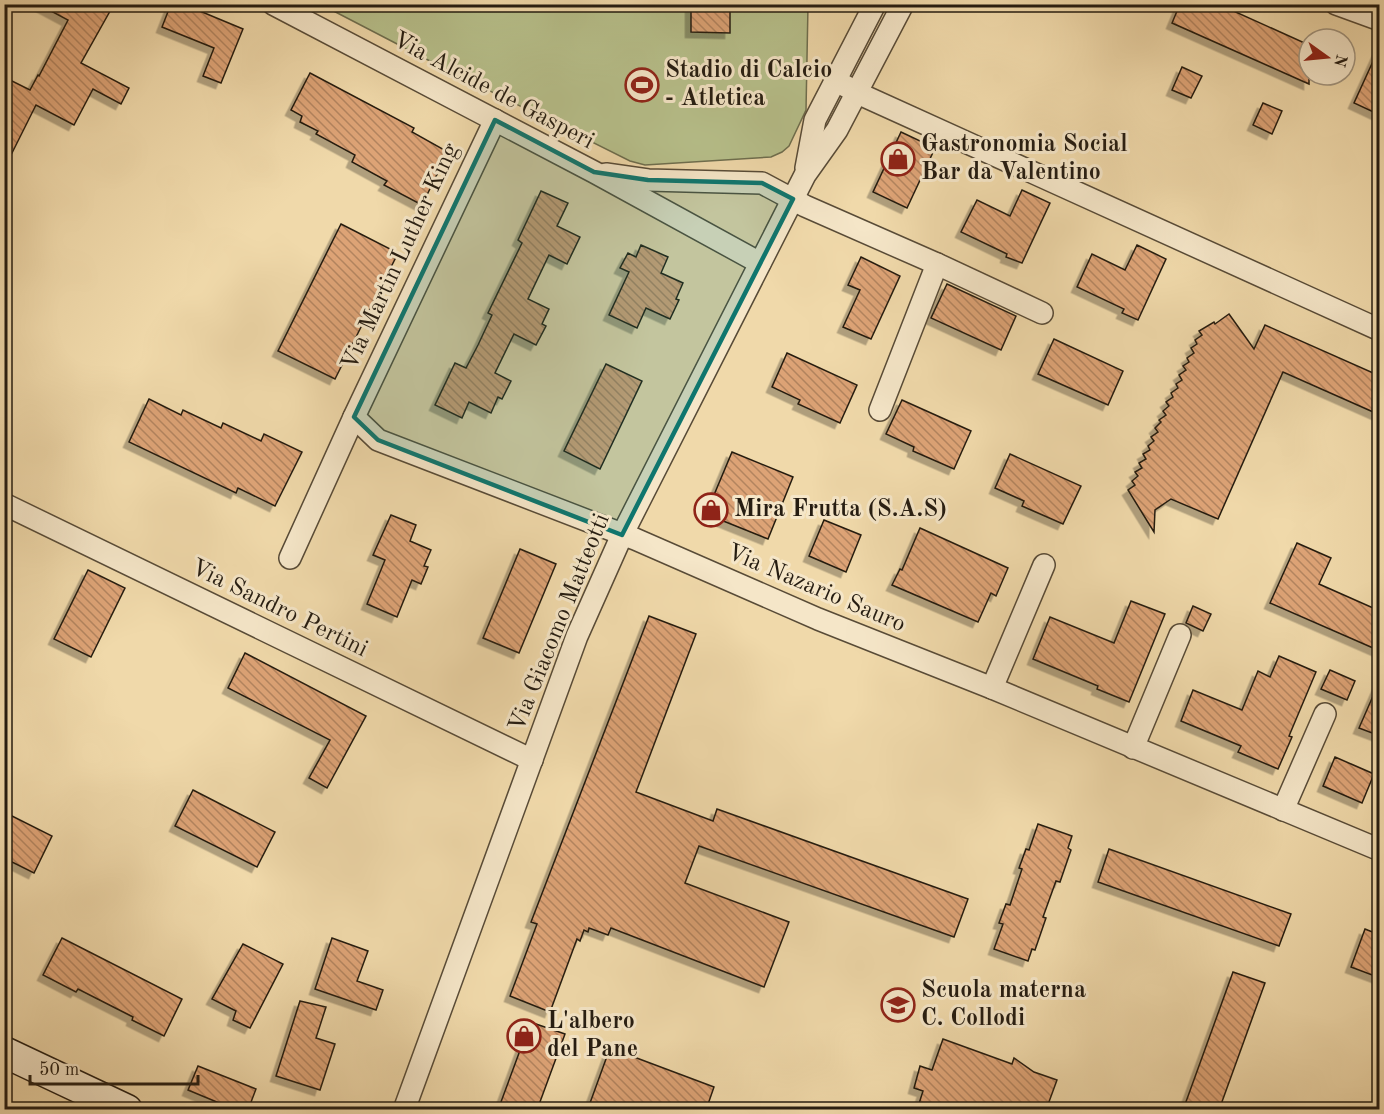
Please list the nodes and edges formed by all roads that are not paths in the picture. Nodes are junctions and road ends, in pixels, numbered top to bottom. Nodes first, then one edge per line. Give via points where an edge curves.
1 (273, 4) edge
2 (875, 4) edge
3 (903, 4) edge
4 (1336, 4) edge
5 (1380, 20) edge
6 (836, 81) junction
7 (857, 93) junction
8 (495, 120) junction
9 (594, 172) junction
10 (805, 175) junction
11 (793, 198) junction
12 (760, 263) junction
13 (937, 264) junction
14 (1041, 313) dead end
15 (1380, 330) edge
16 (880, 410) dead end
17 (354, 417) junction
18 (4, 504) edge
19 (622, 535) junction
20 (291, 558) dead end
21 (1044, 565) dead end
22 (1180, 635) dead end
23 (992, 688) junction
24 (1325, 714) dead end
25 (1134, 748) junction
26 (532, 760) junction
27 (1283, 810) junction
28 (1380, 850) edge
29 (4, 1052) edge
30 (127, 1110) edge
31 (404, 1110) edge

1 - 8 street, Via Alcide de Gasperi
2 - 6 street, Via Giacomo Matteotti
3 - 7 street, Via Giacomo Matteotti
4 - 5 street
6 - 7 street
6 - 10 street, Via Giacomo Matteotti via 815,120
7 - 10 street, Via Giacomo Matteotti
7 - 15 street
8 - 9 street, Via Alcide de Gasperi
8 - 17 street, Via Martin Luther King
9 - 11 street, Via Alcide de Gasperi via 648,180 762,183
9 - 12 street, Via Alcide de Gasperi
10 - 11 street, Via Giacomo Matteotti
11 - 12 street, Via Giacomo Matteotti
11 - 13 street, Via Alcide de Gasperi
12 - 19 street, Via Giacomo Matteotti
13 - 14 street, Via Alcide de Gasperi
13 - 16 street
17 - 19 street via 378,440
17 - 20 street, Via Martin Luther King
18 - 26 street, Via Sandro Pertini
19 - 23 street, Via Nazario Sauro
19 - 26 street, Via Giacomo Matteotti via 577,636
21 - 23 street
22 - 25 street
23 - 25 street, Via Nazario Sauro
24 - 27 street
25 - 27 street, Via Nazario Sauro
26 - 31 street, Via Giacomo Matteotti
27 - 28 street, Via Nazario Sauro
29 - 30 street

